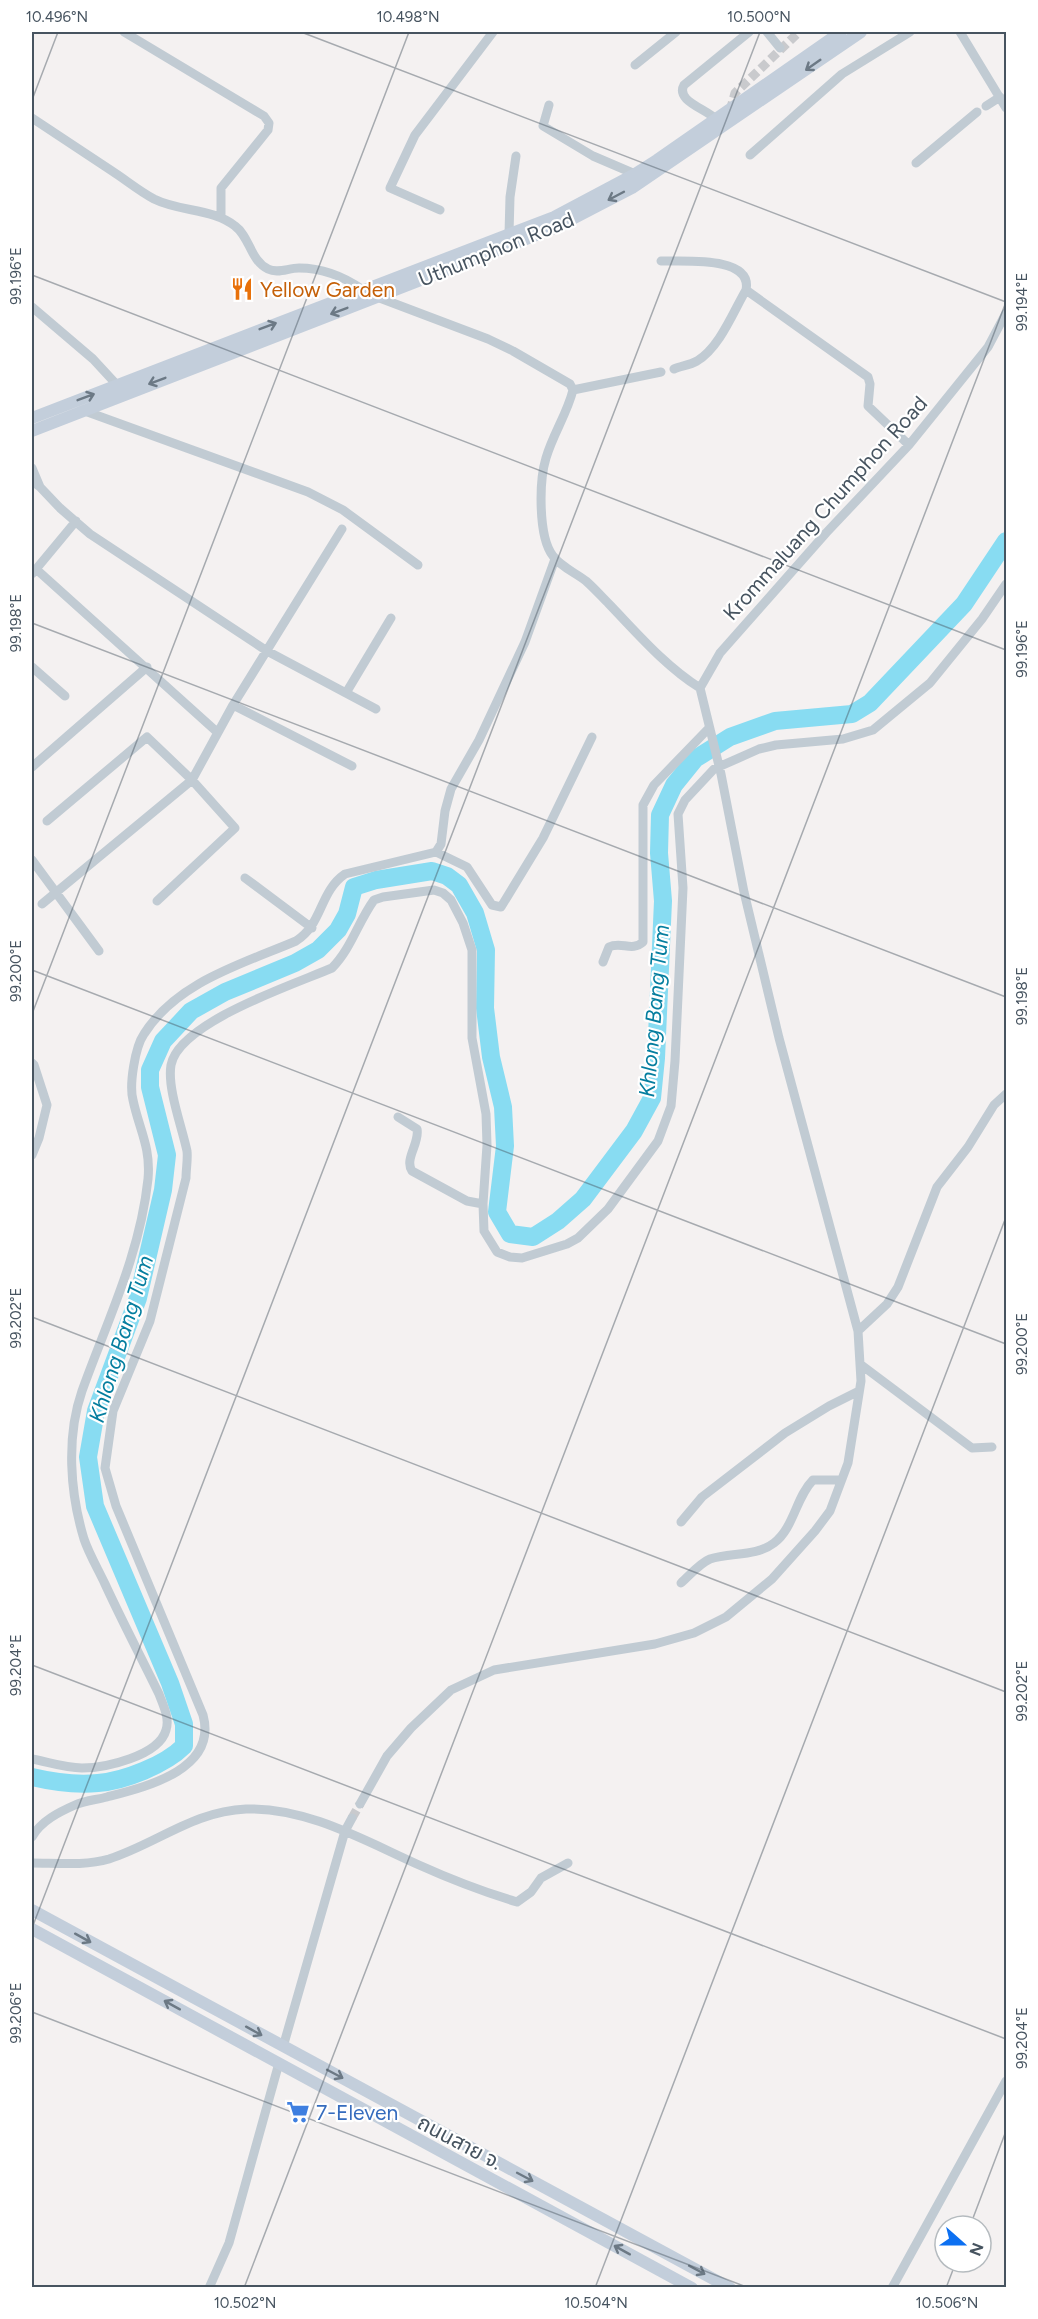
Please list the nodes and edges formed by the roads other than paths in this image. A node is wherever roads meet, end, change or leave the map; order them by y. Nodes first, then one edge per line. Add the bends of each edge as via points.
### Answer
1 (124, 32) edge
2 (494, 32) edge
3 (676, 32) edge
4 (749, 32) edge
5 (767, 32) edge
6 (841, 32) edge
7 (861, 32) edge
8 (910, 32) edge
9 (960, 32) edge
10 (780, 48) dead end
11 (635, 65) dead end
12 (1000, 97) junction
13 (549, 105) dead end
14 (986, 106) dead end
15 (1006, 108) edge
16 (977, 112) dead end
17 (32, 118) edge
18 (717, 120) junction
19 (750, 155) dead end
20 (516, 156) dead end
21 (916, 163) dead end
22 (635, 174) junction
23 (440, 210) dead end
24 (221, 217) junction
25 (509, 234) junction
26 (661, 261) dead end
27 (363, 290) junction
28 (746, 290) junction
29 (376, 297) junction
30 (32, 307) edge
31 (1006, 314) edge
32 (674, 369) dead end
33 (661, 372) dead end
34 (117, 385) junction
35 (573, 390) junction
36 (82, 410) junction
37 (32, 418) edge
38 (32, 431) edge
39 (909, 445) junction
40 (32, 468) edge
41 (32, 481) edge
42 (40, 487) junction
43 (76, 521) junction
44 (342, 529) dead end
45 (555, 559) junction
46 (418, 565) dead end
47 (34, 572) edge
48 (1006, 584) edge
49 (391, 618) dead end
50 (267, 651) junction
51 (32, 667) edge
52 (147, 667) junction
53 (700, 688) junction
54 (346, 693) junction
55 (65, 696) dead end
56 (233, 705) junction
57 (376, 709) dead end
58 (710, 731) junction
59 (217, 732) junction
60 (592, 737) dead end
61 (719, 765) junction
62 (352, 766) dead end
63 (32, 767) edge
64 (192, 780) junction
65 (47, 821) dead end
66 (436, 852) junction
67 (32, 860) edge
68 (245, 878) dead end
69 (55, 892) junction
70 (157, 902) dead end
71 (42, 904) dead end
72 (312, 928) junction
73 (99, 951) dead end
74 (603, 962) dead end
75 (32, 1063) edge
76 (1006, 1094) edge
77 (398, 1117) dead end
78 (32, 1155) edge
79 (483, 1204) junction
80 (858, 1332) junction
81 (860, 1364) junction
82 (859, 1391) junction
83 (992, 1447) dead end
84 (841, 1480) junction
85 (681, 1522) dead end
86 (681, 1582) dead end
87 (32, 1759) edge
88 (360, 1804) tunnel mouth
89 (352, 1818) tunnel mouth
90 (345, 1832) junction
91 (32, 1837) edge
92 (32, 1863) edge
93 (568, 1863) dead end
94 (32, 1910) edge
95 (32, 1929) edge
96 (284, 2047) junction
97 (279, 2063) junction
98 (1006, 2081) edge
99 (210, 2288) edge
100 (692, 2288) edge
101 (730, 2288) edge
102 (892, 2288) edge

1 - 24 street via 264,116 269,123 268,130 221,188
2 - 23 street via 415,135 390,188
3 - 11 street
4 - 18 street via 681,90 686,100
5 - 10 street
6 - 18 street, Uthumphon Road
7 -> 29 street, Uthumphon Road via 632,188 557,227
8 - 19 street via 842,74
9 - 12 street
12 - 14 street
12 - 15 street
13 - 22 street via 543,126 593,156
16 - 21 street
17 - 24 street via 153,198
18 - 22 street, Uthumphon Road
20 - 25 street
22 - 25 street, Uthumphon Road via 554,217
24 - 27 street via 242,232 265,268 278,272 299,268 325,271
25 - 27 street, Uthumphon Road
26 - 28 street via 722,263 743,275
27 - 29 street
34 -> 27 street, Uthumphon Road
28 - 32 street via 707,353
28 - 39 street via 868,377 868,406
29 - 35 street via 505,347 565,379
29 -> 36 street, Uthumphon Road
30 - 34 street
31 - 39 street, Krommaluang Chumphon Road via 988,347
33 - 35 street
37 -> 34 street, Uthumphon Road
35 - 45 street via 543,472 544,538
36 - 38 street, Uthumphon Road
36 - 46 street via 308,492 343,510
39 - 53 street, Krommaluang Chumphon Road via 726,646
40 - 42 street
41 - 42 street
42 - 43 street
43 - 47 street
43 - 50 street
44 - 50 street
45 - 53 street via 587,582 662,657
45 - 66 street via 525,642 451,789 441,844
47 - 52 street
48 - 61 street via 930,683 873,730 843,739 768,747
49 - 54 street
50 - 54 street
50 - 56 street
51 - 55 street
52 - 59 street
52 - 63 street
53 - 58 street
54 - 57 street
56 - 59 street
56 - 62 street
58 - 61 street
58 - 74 street via 654,785 643,805 643,942 633,948 609,947
59 - 64 street
60 - 66 street via 543,837 501,907 492,905 467,867
61 - 79 street via 692,790 678,814 683,888 675,1061 671,1106 658,1141 608,1209 578,1238 547,1251 522,1258 497,1252 484,1231
61 - 80 street via 779,1038
64 - 65 street via 147,737
64 - 69 street
64 - 70 street via 235,828
66 - 72 street via 345,874 328,893
67 - 69 street
68 - 72 street
69 - 71 street
69 - 73 street
72 - 87 street via 296,941 212,976 174,1000 141,1037 132,1098 146,1141 146,1194 136,1246 119,1300 76,1414 72,1460 74,1498 84,1540 159,1694 166,1730 157,1744 135,1757 100,1767 80,1768
75 - 78 street via 47,1105
76 - 80 street via 994,1105 937,1187 898,1287 887,1304
77 - 79 street via 417,1129 409,1163 412,1171 466,1201
79 - 91 street via 487,1131 472,1038 472,950 463,923 443,893 425,890 374,900 332,968 213,1020 176,1055 171,1065 173,1090 187,1154 186,1178 150,1321 113,1411 105,1468 116,1506 203,1715 206,1733 197,1754 172,1775 156,1784 75,1805 43,1822
80 - 81 street
81 - 82 street
81 - 83 street via 972,1448
82 - 84 street via 848,1462
82 - 85 street via 785,1433 702,1497
84 - 86 street via 813,1480 774,1543 758,1551 707,1560
84 - 88 street via 830,1511 815,1531 771,1579 726,1617 694,1633 655,1644 494,1670 451,1690 387,1756
89 - 90 street
90 - 92 street via 297,1815 245,1809 194,1819 109,1859
90 - 93 street via 422,1867 517,1902 541,1878
90 - 96 street
94 -> 96 street, ถนนสาย จ.
97 -> 95 street, ถนนสาย จ.
96 - 97 street
96 -> 101 street, ถนนสาย จ.
97 - 99 street via 230,2243
100 -> 97 street, ถนนสาย จ.
98 - 102 street

